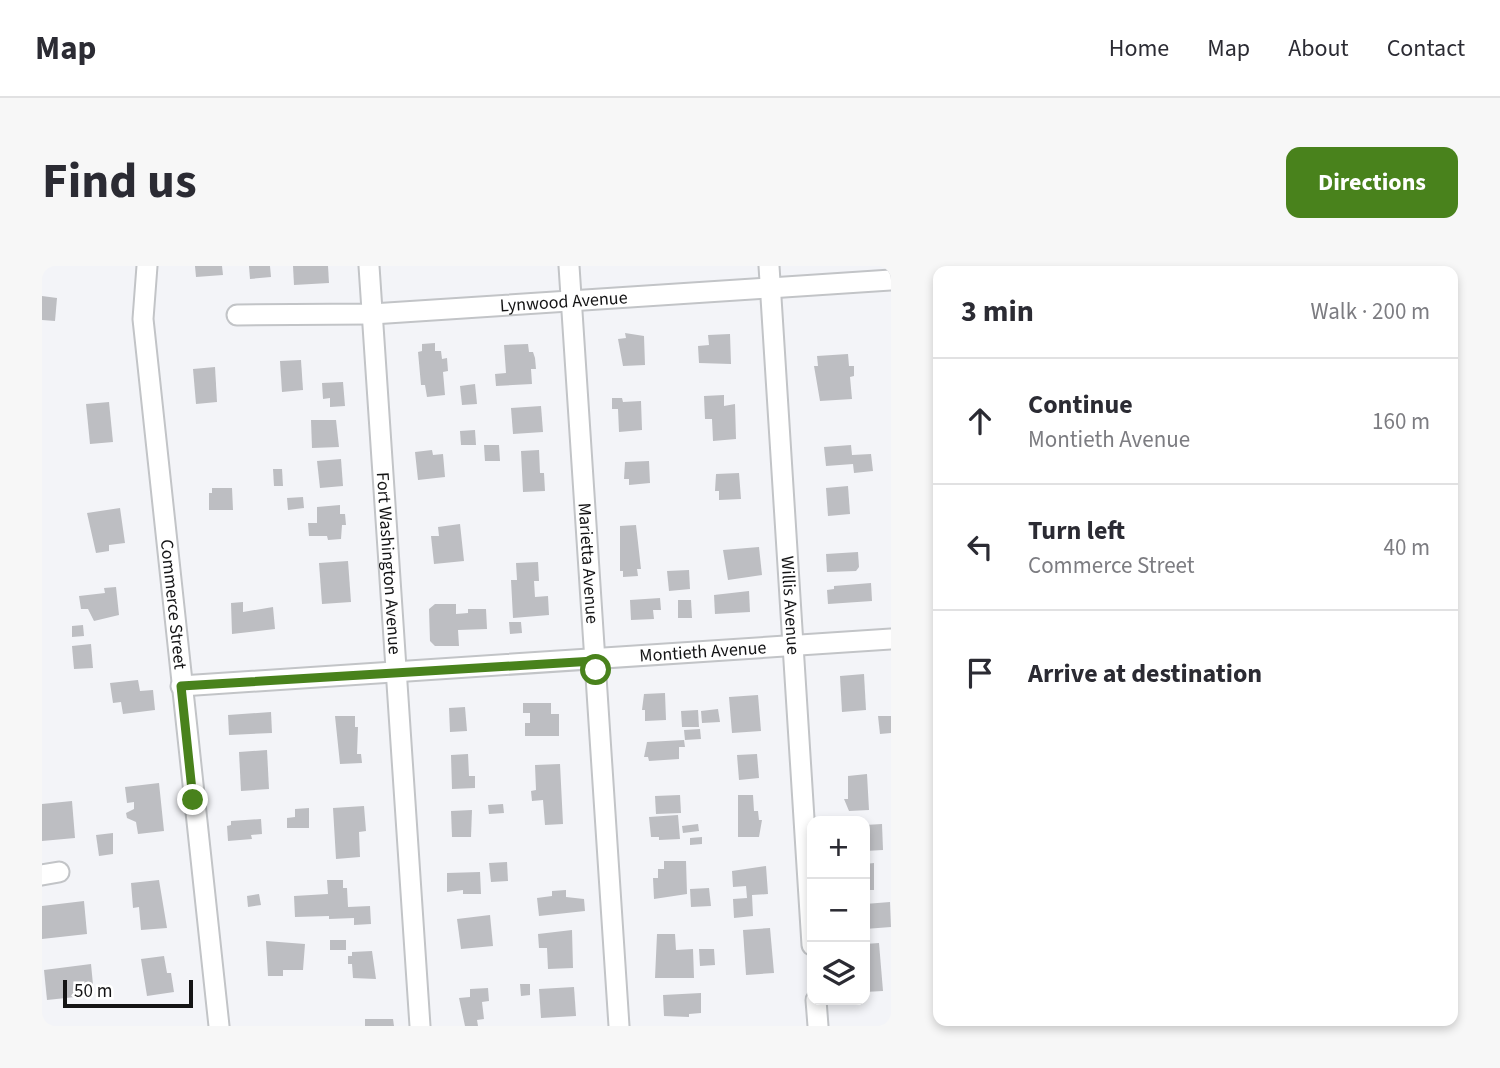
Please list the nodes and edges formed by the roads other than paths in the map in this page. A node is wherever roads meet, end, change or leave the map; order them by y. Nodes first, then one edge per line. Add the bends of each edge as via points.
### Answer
1 (147, 266) edge
2 (369, 266) edge
3 (569, 266) edge
4 (769, 266) edge
5 (891, 280) edge
6 (770, 288) junction
7 (572, 302) junction
8 (372, 314) junction
9 (237, 315) dead end
10 (891, 639) edge
11 (791, 647) junction
12 (594, 661) junction
13 (396, 674) junction
14 (181, 686) junction
15 (812, 942) edge
16 (816, 1005) edge
17 (219, 1026) edge
18 (420, 1026) edge
19 (619, 1026) edge
20 (818, 1026) edge

1 - 14 street, Commerce Street via 143,318
2 - 8 street, Fort Washington Avenue
3 - 7 street, Marietta Avenue
4 - 6 street, Willis Avenue
5 - 6 street, Lynwood Avenue
6 - 7 street, Lynwood Avenue
6 - 11 street, Willis Avenue
7 - 8 street, Lynwood Avenue
7 - 12 street, Marietta Avenue
8 - 9 street, Lynwood Avenue
8 - 13 street, Fort Washington Avenue
10 - 11 street, Montieth Avenue
11 - 12 street, Montieth Avenue
11 - 15 street, Willis Avenue
12 - 13 street, Montieth Avenue
12 - 19 street, Marietta Avenue
13 - 14 street, Montieth Avenue
13 - 18 street, Fort Washington Avenue
14 - 17 street, Commerce Street
16 - 20 street

